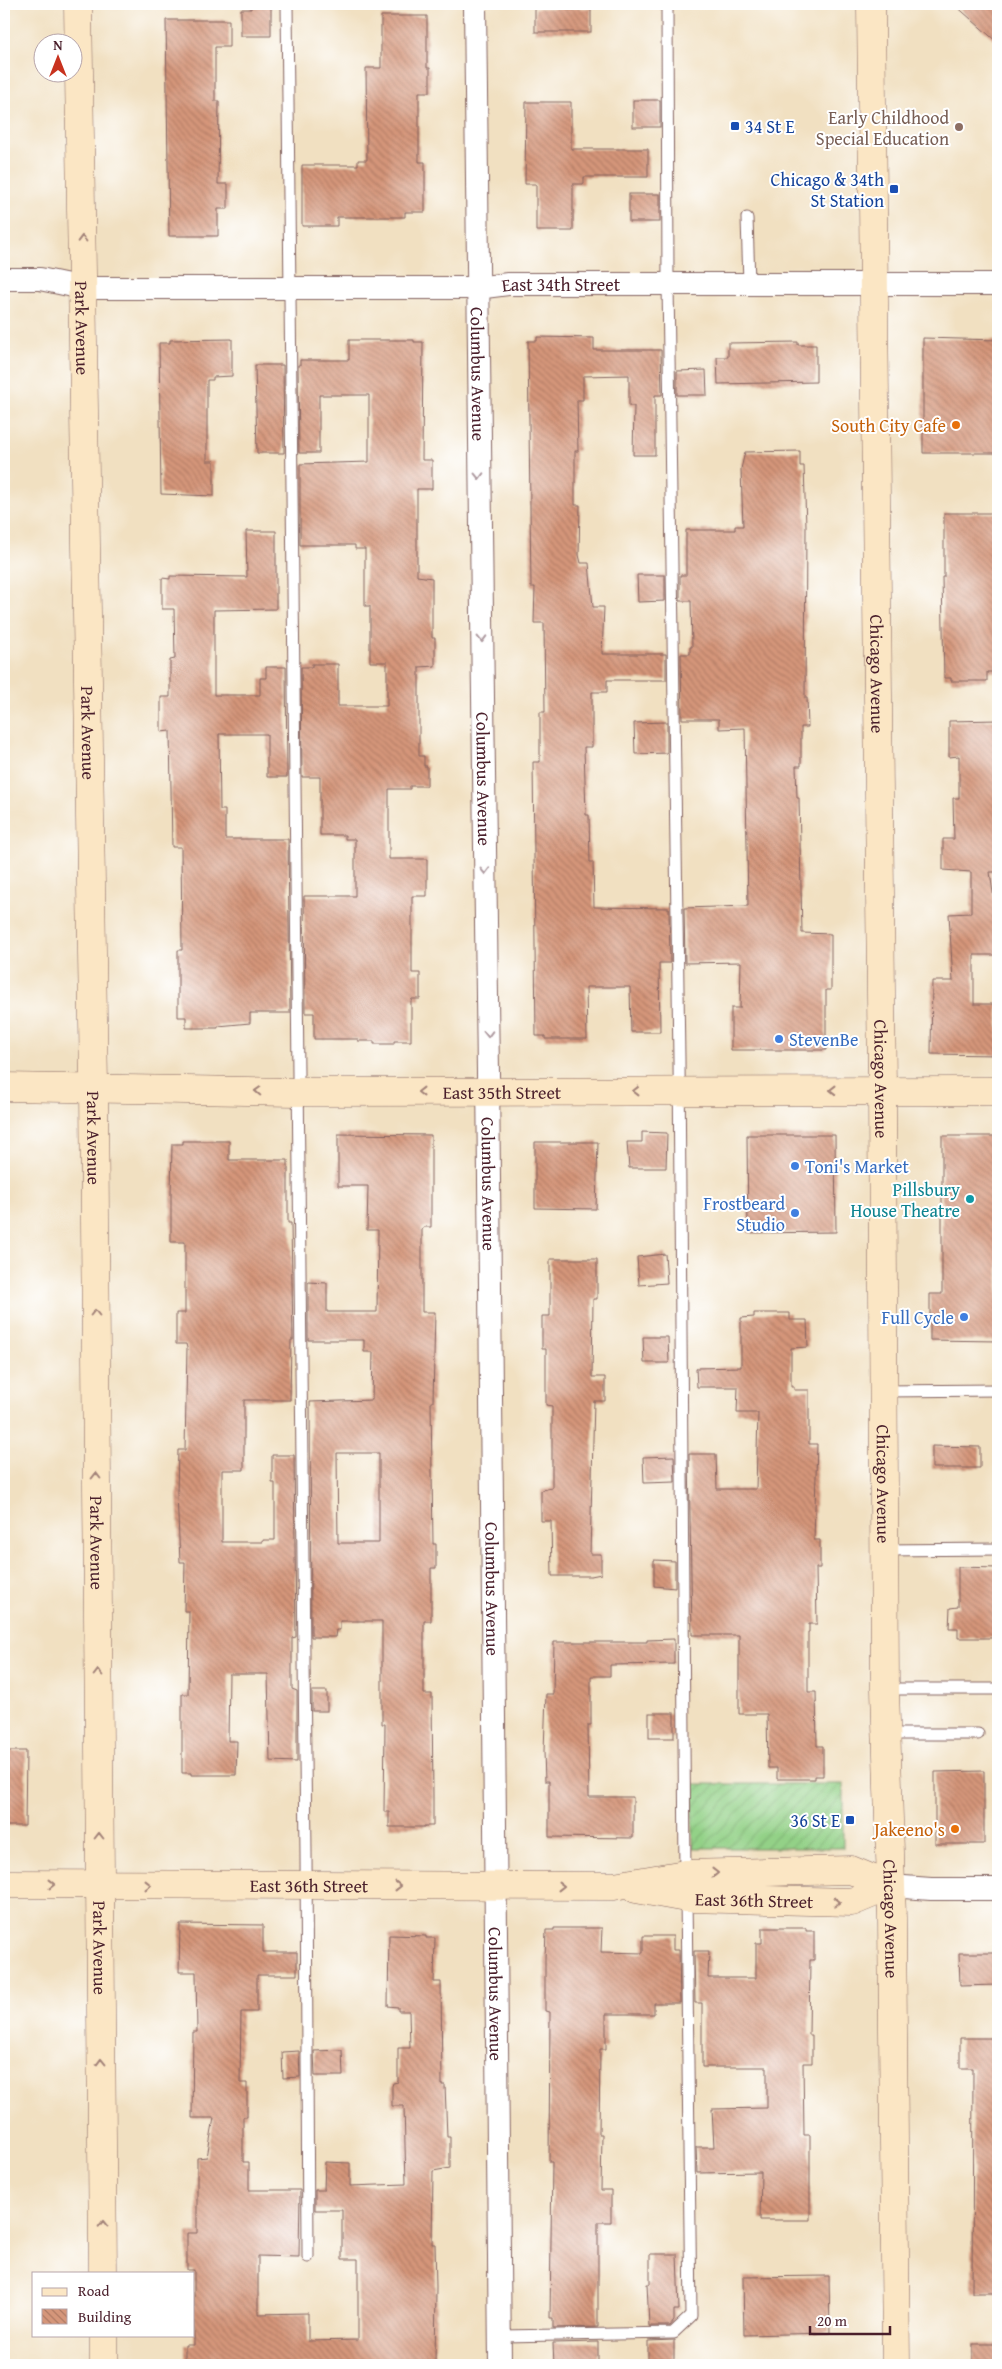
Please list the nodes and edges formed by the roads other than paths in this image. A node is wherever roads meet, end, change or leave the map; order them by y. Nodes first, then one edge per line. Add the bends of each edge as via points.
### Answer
1 (78, 4) edge
2 (287, 4) edge
3 (475, 4) edge
4 (667, 4) edge
5 (870, 4) edge
6 (747, 218) dead end
7 (4, 279) edge
8 (749, 283) junction
9 (668, 284) junction
10 (998, 284) edge
11 (874, 285) junction
12 (289, 287) junction
13 (83, 288) junction
14 (476, 288) junction
15 (4, 1087) edge
16 (94, 1087) junction
17 (882, 1090) junction
18 (679, 1091) junction
19 (998, 1091) edge
20 (299, 1092) junction
21 (488, 1092) junction
22 (998, 1390) edge
23 (884, 1391) junction
24 (998, 1549) edge
25 (885, 1550) junction
26 (885, 1689) junction
27 (998, 1689) edge
28 (886, 1734) junction
29 (978, 1734) dead end
30 (4, 1884) edge
31 (99, 1884) junction
32 (306, 1886) junction
33 (494, 1886) junction
34 (686, 1886) junction
35 (890, 1886) junction
36 (998, 1889) edge
37 (308, 2257) dead end
38 (104, 2272) edge
39 (104, 2336) edge
40 (499, 2336) junction
41 (104, 2365) edge
42 (500, 2365) edge
43 (896, 2365) edge

13 -> 1 street, Park Avenue
2 - 12 lane
3 - 14 street, Columbus Avenue
4 - 9 lane
5 - 11 street, Chicago Avenue
6 - 8 lane
7 - 13 street, East 34th Street via 40,279
8 - 9 street, East 34th Street
8 - 11 street, East 34th Street
9 - 14 street, East 34th Street via 508,284
9 - 18 lane
10 - 11 street, East 34th Street
11 - 17 street, Chicago Avenue
12 - 13 street, East 34th Street
12 - 14 street, East 34th Street
12 - 20 lane
13 - 16 street, Park Avenue
14 -> 21 street, Columbus Avenue
15 - 16 street, East 35th Street
20 -> 16 street, East 35th Street
31 -> 16 street, Park Avenue
17 -> 18 street, East 35th Street
17 - 19 street, East 35th Street
17 - 23 street, Chicago Avenue
18 -> 21 street, East 35th Street
18 - 34 lane
21 -> 20 street, East 35th Street
20 - 32 lane
21 - 33 street, Columbus Avenue
22 - 23 lane
23 - 25 street, Chicago Avenue
24 - 25 lane
25 - 26 street, Chicago Avenue
26 - 27 lane
26 - 28 street, Chicago Avenue
28 - 29 lane
28 - 35 street, Chicago Avenue
30 -> 31 street, East 36th Street
31 -> 32 street, East 36th Street
38 -> 31 street, Park Avenue
32 -> 33 street, East 36th Street
32 - 37 lane
33 -> 34 street, East 36th Street
33 - 40 street, Columbus Avenue
34 -> 35 street, East 36th Street via 851,1870
34 - 40 lane via 691,2316 673,2333
35 - 36 street, East 36th Street
35 - 43 street, Chicago Avenue
39 - 41 street
40 - 42 street, Columbus Avenue

